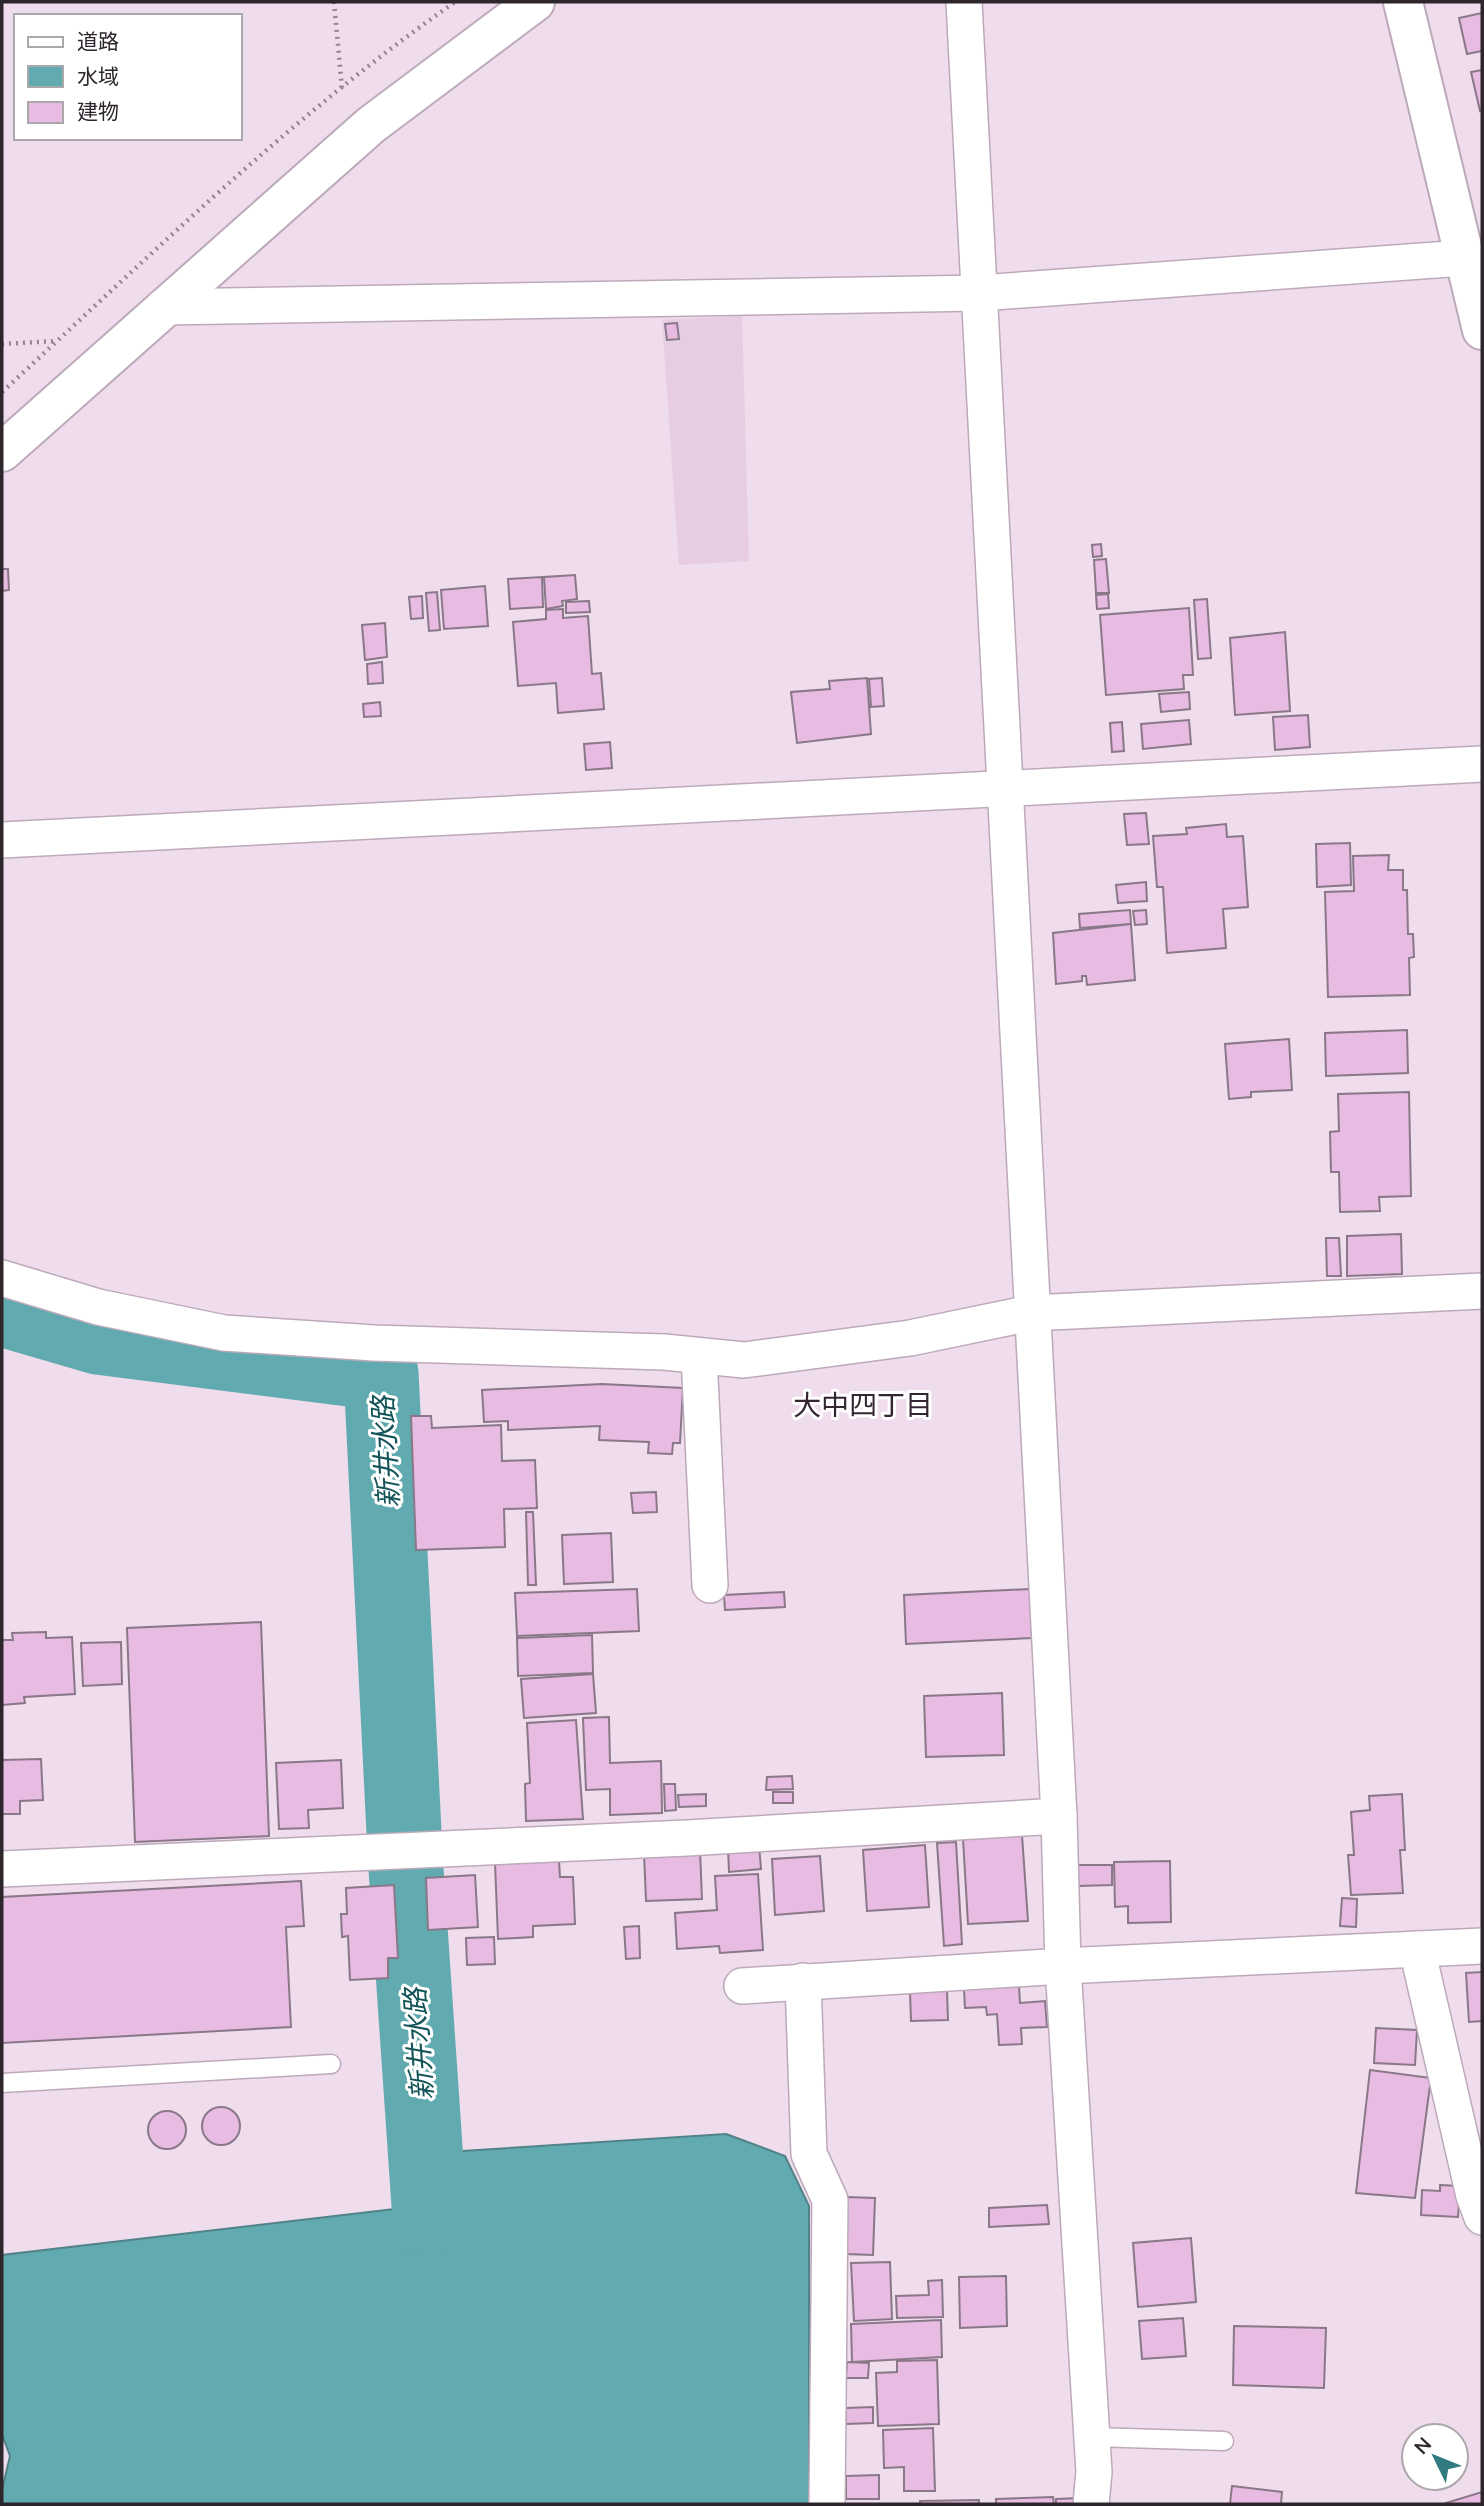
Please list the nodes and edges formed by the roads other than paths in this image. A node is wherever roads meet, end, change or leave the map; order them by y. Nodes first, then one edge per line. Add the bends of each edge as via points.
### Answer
1 (535, 2) edge
2 (964, 2) edge
3 (1403, 2) edge
4 (1463, 258) junction
5 (980, 293) junction
6 (163, 307) junction
7 (1482, 330) edge
8 (2, 453) edge
9 (1482, 764) edge
10 (1003, 790) junction
11 (2, 840) edge
12 (2, 1278) edge
13 (1482, 1291) edge
14 (1031, 1313) junction
15 (699, 1356) junction
16 (710, 1585) dead end
17 (1059, 1816) junction
18 (2, 1869) edge
19 (1482, 1946) edge
20 (1417, 1949) junction
21 (1063, 1966) junction
22 (803, 1981) junction
23 (742, 1986) dead end
24 (331, 2064) dead end
25 (2, 2083) edge
26 (1482, 2217) edge
27 (1093, 2437) junction
28 (1224, 2441) dead end
29 (827, 2504) edge
30 (1091, 2504) edge

1 - 6 street via 360,135
2 - 5 street
3 - 4 street
4 - 5 street
4 - 7 street
5 - 6 street
5 - 10 street
6 - 8 street
9 - 10 street
10 - 11 street
10 - 14 street
12 - 15 street via 98,1307 224,1334
13 - 14 street
14 - 15 street via 910,1338 744,1360
14 - 17 street
15 - 16 street
17 - 18 street via 674,1839
17 - 21 street
19 - 20 street
20 - 21 street
20 - 26 street
21 - 22 street
21 - 27 street
22 - 23 street
22 - 29 street via 809,2154 830,2200
24 - 25 lane
27 - 28 lane
27 - 30 street

